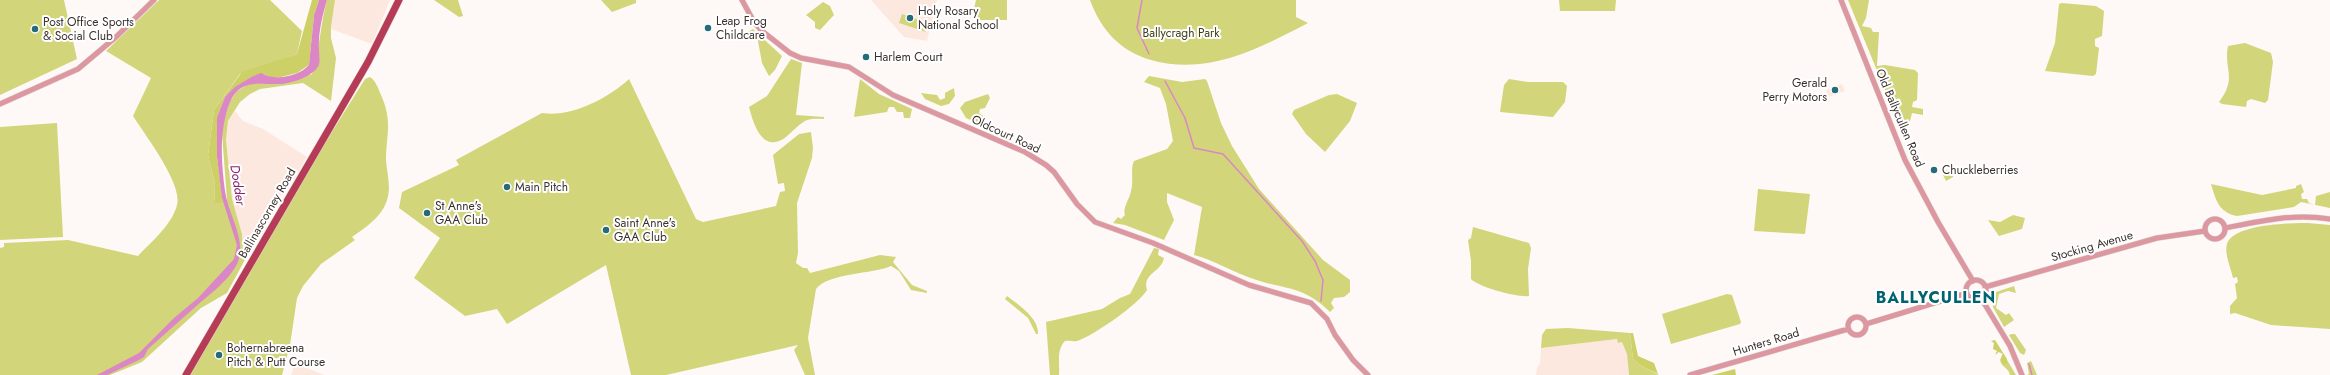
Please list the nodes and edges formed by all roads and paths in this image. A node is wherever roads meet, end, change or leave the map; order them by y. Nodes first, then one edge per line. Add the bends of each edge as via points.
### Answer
1 (154, 0) edge
2 (399, 0) edge
3 (742, 0) edge
4 (1841, 0) edge
5 (0, 104) edge
6 (2330, 218) edge
7 (2224, 228) junction
8 (2205, 231) junction
9 (1973, 281) junction
10 (1985, 287) junction
11 (1966, 293) junction
12 (1981, 298) junction
13 (1866, 324) junction
14 (1848, 329) junction
15 (186, 375) edge
16 (1368, 375) edge
17 (1690, 375) edge
18 (2022, 375) edge

1 - 5 street via 78,69
2 - 15 main road, Ballinascorney Road via 368,62
3 - 16 street, Oldcourt Road via 758,27 790,53 801,58 849,67 893,95 1025,152 1046,165 1095,222 1153,243 1250,285 1310,303 1327,319 1353,360
4 - 9 street, Old Ballycullen Road via 1905,160 1934,216
6 - 7 street, Stocking Avenue via 2282,217
7 - 8 street, Stocking Avenue via 2223,234 2216,239 2210,238
7 - 8 street via 2219,220 2213,219 2208,222
8 - 10 street, Stocking Avenue via 2157,238
9 - 10 street via 1979,281
9 - 11 street via 1968,285
10 - 12 street via 1985,294
11 - 12 street via 1972,299
11 - 13 street, Hunters Road
12 - 18 street via 2010,346
13 - 14 street, Hunters Road via 1864,332 1859,335 1851,333
13 - 14 street, Hunters Road via 1863,319 1854,317 1849,320
14 - 17 street, Hunters Road

